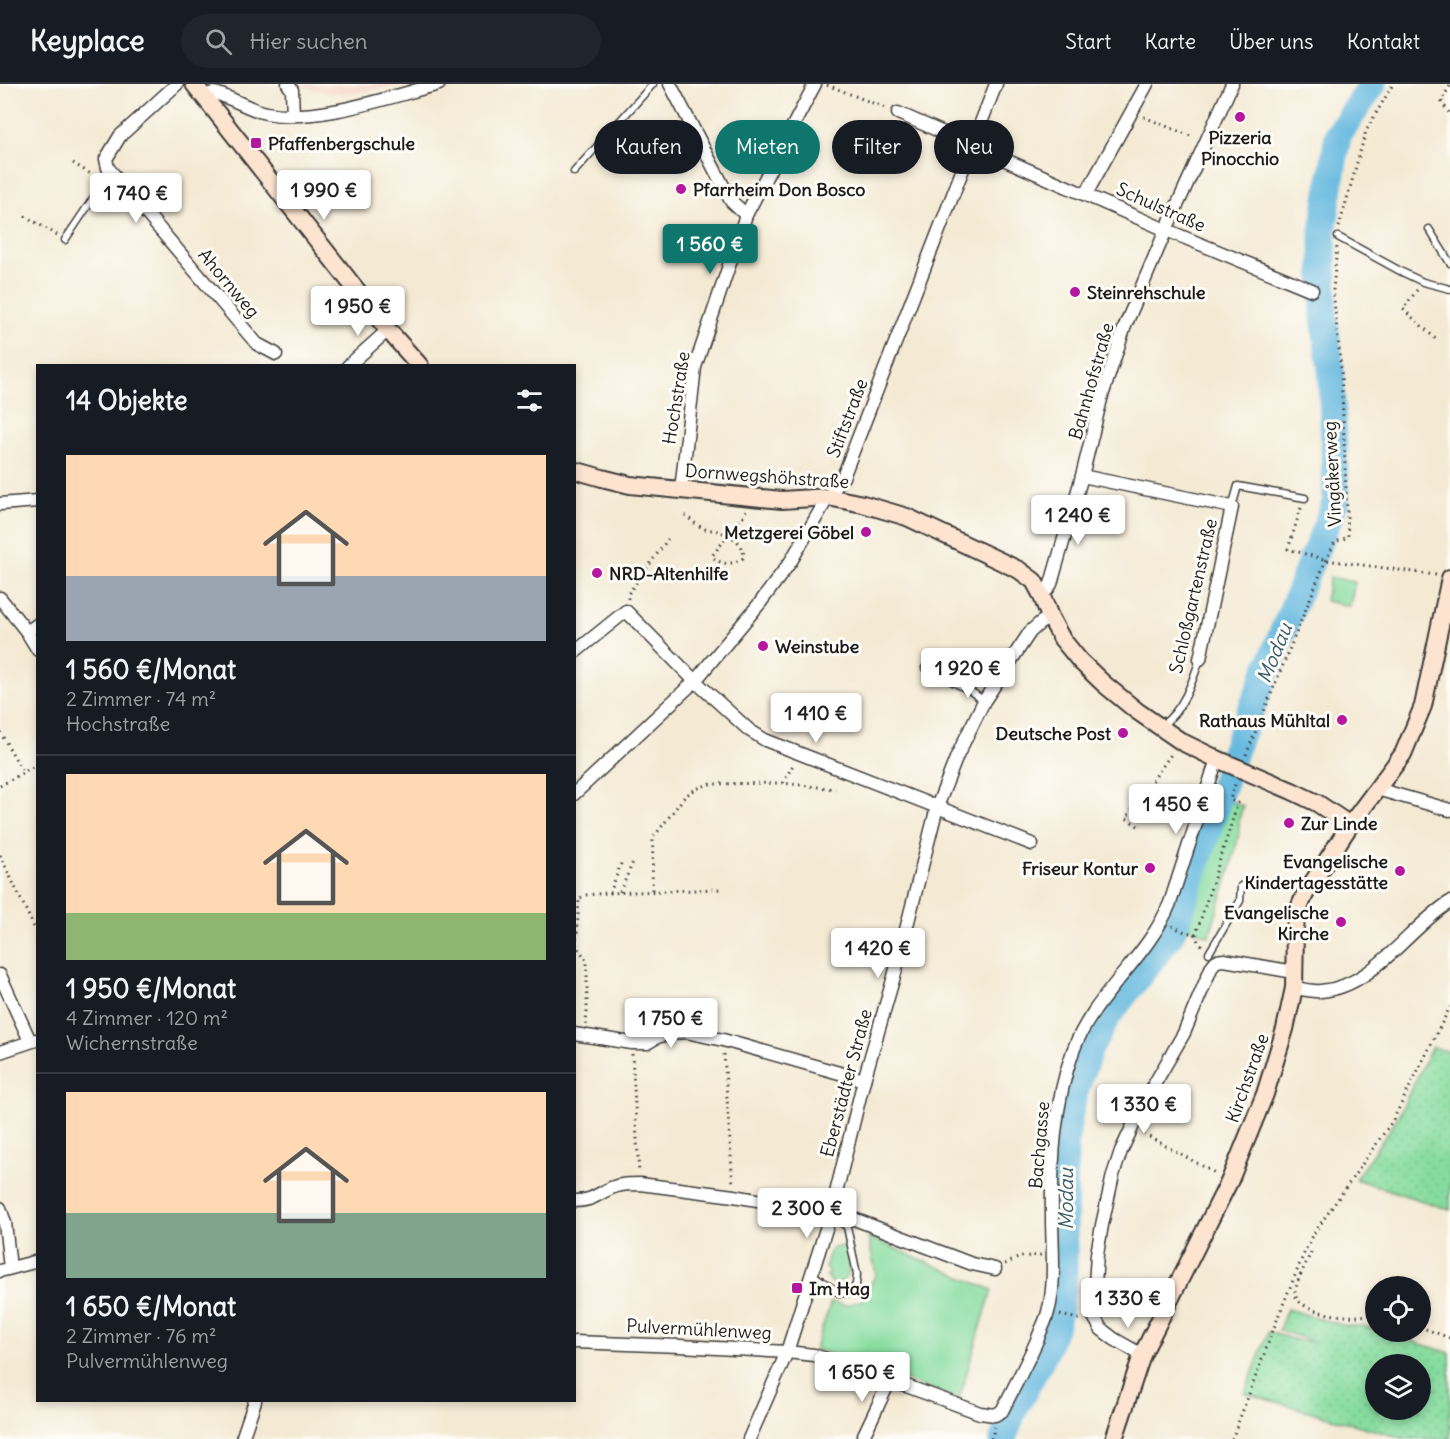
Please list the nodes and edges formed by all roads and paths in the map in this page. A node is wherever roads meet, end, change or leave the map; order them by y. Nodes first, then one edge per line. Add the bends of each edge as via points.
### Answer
1 (177, 84) edge
2 (288, 84) edge
3 (439, 84) edge
4 (653, 84) edge
5 (670, 84) edge
6 (814, 84) edge
7 (826, 84) edge
8 (996, 84) edge
9 (1147, 84) edge
10 (1232, 84) edge
11 (1393, 84) edge
12 (1450, 86) edge
13 (199, 90) edge
14 (1132, 111) junction
15 (898, 113) joint
16 (1450, 114) edge
17 (293, 115) junction
18 (983, 120) edge
19 (934, 129) edge
20 (1206, 143) junction
21 (73, 163) dead end
22 (1014, 163) edge
23 (574, 172) dead end
24 (962, 174) edge
25 (108, 178) junction
26 (1086, 194) junction
27 (746, 215) junction
28 (25, 216) dead end
29 (1429, 229) dead end
30 (1166, 230) junction
31 (1338, 237) junction
32 (65, 240) joint
33 (1450, 263) edge
34 (1423, 282) junction
35 (1450, 289) edge
36 (1312, 291) dead end
37 (388, 330) junction
38 (1437, 340) dead end
39 (276, 354) dead end
40 (350, 364) edge
41 (418, 364) edge
42 (576, 471) edge
43 (1082, 476) junction
44 (681, 490) junction
45 (752, 498) junction
46 (828, 498) junction
47 (1305, 498) joint
48 (36, 501) edge
49 (0, 504) edge
50 (1232, 507) junction
51 (685, 515) dead end
52 (727, 535) junction
53 (668, 539) dead end
54 (1326, 560) junction
55 (1444, 577) edge
56 (1041, 594) junction
57 (0, 598) edge
58 (627, 610) junction
59 (1050, 617) junction
60 (36, 625) edge
61 (27, 632) junction
62 (36, 647) edge
63 (576, 651) edge
64 (1200, 659) joint
65 (925, 668) dead end
66 (695, 681) junction
67 (984, 701) junction
68 (1159, 727) junction
69 (0, 732) edge
70 (1182, 742) junction
71 (799, 754) junction
72 (1217, 759) junction
73 (36, 765) edge
74 (1241, 768) junction
75 (23, 772) junction
76 (783, 783) junction
77 (0, 786) edge
78 (836, 789) dead end
79 (1377, 789) junction
80 (576, 792) edge
81 (937, 807) junction
82 (1450, 810) edge
83 (1350, 825) junction
84 (1138, 826) dead end
85 (1032, 844) dead end
86 (0, 855) edge
87 (622, 861) dead end
88 (633, 862) dead end
89 (1240, 886) dead end
90 (722, 889) dead end
91 (652, 890) junction
92 (620, 892) junction
93 (610, 893) junction
94 (1450, 902) edge
95 (1170, 925) dead end
96 (36, 926) edge
97 (1196, 934) junction
98 (1198, 942) dead end
99 (1209, 953) dead end
100 (0, 975) edge
101 (1294, 980) junction
102 (1450, 1007) edge
103 (580, 1035) edge
104 (34, 1040) edge
105 (723, 1040) junction
106 (632, 1043) junction
107 (0, 1052) edge
108 (864, 1080) junction
109 (1132, 1127) junction
110 (1230, 1180) junction
111 (640, 1184) junction
112 (734, 1196) junction
113 (576, 1201) edge
114 (0, 1208) edge
115 (831, 1213) junction
116 (1311, 1252) dead end
117 (1053, 1254) junction
118 (36, 1261) edge
119 (5, 1269) edge
120 (995, 1269) joint
121 (812, 1274) junction
122 (1365, 1315) edge
123 (1431, 1331) edge
124 (1450, 1338) edge
125 (576, 1342) edge
126 (787, 1352) junction
127 (1142, 1355) junction
128 (890, 1380) junction
129 (255, 1402) edge
130 (995, 1415) joint
131 (242, 1439) edge
132 (749, 1439) edge
133 (862, 1439) edge
134 (1114, 1439) edge
135 (1232, 1439) edge

1 - 25 street via 120,136 106,159
2 - 17 street
3 - 17 street via 352,108
4 - 23 lane
5 - 27 street via 731,201
6 - 27 street, Hochstraße
7 - 15 path
8 - 18 street, Stiftstraße
9 - 14 street
10 - 20 street, Bahnhofstraße
11 - 31 path, Vingåkerweg via 1366,131
12 - 16 path via 1441,101
13 - 17 street via 265,113
13 - 37 street
14 - 20 path
14 - 26 street
15 - 19 street, Schulstraße
20 - 30 street, Bahnhofstraße
21 - 25 path
22 - 26 street, Schulstraße
24 - 46 street, Stiftstraße via 843,477
25 - 32 lane
25 - 39 street, Ahornweg via 256,344
26 - 30 street, Schulstraße
27 - 44 street, Hochstraße via 695,367
28 - 32 path
29 - 33 lane
30 - 36 street, Schulstraße
30 - 43 street, Bahnhofstraße via 1125,326
31 - 34 lane
31 - 54 path, Vingåkerweg via 1333,290 1341,369 1348,537 1335,542
34 - 35 lane
34 - 38 path via 1403,309
37 - 40 street
37 - 41 street
42 - 44 street, Dornwegshöhstraße via 630,485
43 - 50 street, Schloßgartenstraße
43 - 56 street, Bahnhofstraße via 1051,584
44 - 45 street, Dornwegshöhstraße
45 - 46 street, Dornwegshöhstraße
45 - 52 path
46 - 56 street, Dornwegshöhstraße via 907,517 1019,570 1034,581
46 - 66 street, Stiftstraße via 791,561
47 - 50 lane via 1238,486
47 - 54 path via 1288,549
48 - 49 street
50 - 64 street, Schloßgartenstraße
51 - 52 path via 696,525
52 - 52 path via 743,546 744,553 741,560 724,564 712,556
53 - 58 path via 628,594
54 - 55 path
54 - 74 path, Vingåkerweg
55 - 79 street, Kirchstraße via 1424,706 1403,754
56 - 59 street, Dornwegshöhstraße
57 - 61 street
58 - 63 street
58 - 66 street
59 - 67 street, Eberstädter Straße via 1030,632
59 - 68 street, Dornwegshöhstraße via 1080,661
60 - 61 street
61 - 62 street
64 - 68 lane, Schloßgartenstraße via 1188,692 1170,719
65 - 67 lane
66 - 71 street via 749,730
66 - 80 street, Stiftstraße
67 - 81 street, Eberstädter Straße
68 - 70 street, Dornwegshöhstraße
69 - 75 path
70 - 72 street, Dornwegshöhstraße
70 - 84 path via 1126,818
71 - 76 path
71 - 81 street
72 - 74 street, Dornwegshöhstraße
72 - 117 street, Bachgasse via 1162,921 1106,995 1074,1050 1055,1132
73 - 75 path
74 - 83 street, Dornwegshöhstraße via 1317,803
74 - 97 path, Vingåkerweg via 1230,800 1238,803
75 - 77 path
76 - 78 path
76 - 91 path via 709,784 685,796 653,838
79 - 82 street
79 - 83 street, Kirchstraße
81 - 85 street
81 - 108 street, Eberstädter Straße
83 - 101 street, Kirchstraße via 1297,913
86 - 96 path
87 - 93 path
88 - 92 path
89 - 99 lane via 1240,901
90 - 91 path
91 - 92 path
92 - 93 path
93 - 103 path via 579,899 576,946 586,960 587,1012
94 - 101 street via 1387,957 1351,982 1322,991 1308,990
95 - 97 path
97 - 98 path
100 - 104 street
101 - 109 street via 1216,961 1184,1033
101 - 110 street, Kirchstraße via 1286,1029
102 - 135 path via 1393,1120 1310,1239
103 - 106 street
104 - 107 street
105 - 106 street via 686,1032
105 - 108 street
105 - 112 path
106 - 111 path
108 - 115 street, Eberstädter Straße
109 - 110 path
109 - 127 street via 1113,1175 1102,1225 1093,1315 1101,1329
110 - 127 street, Kirchstraße
111 - 112 street
111 - 113 street via 625,1184
112 - 115 street
114 - 119 street
115 - 120 street
115 - 121 street, Eberstädter Straße
115 - 121 lane via 847,1227 856,1285 849,1293 839,1293
116 - 122 path via 1297,1285 1297,1299 1307,1307 1340,1316
117 - 120 path via 1020,1257
117 - 130 street, Bachgasse via 1048,1313 1002,1411
118 - 119 street
121 - 126 street, Eberstädter Straße
123 - 124 path
125 - 126 street, Pulvermühlenweg
126 - 128 street, Pulvermühlenweg via 814,1355
126 - 132 street, Eberstädter Straße
127 - 134 street, Kirchstraße
128 - 130 street, Pulvermühlenweg
128 - 133 street
129 - 131 street

